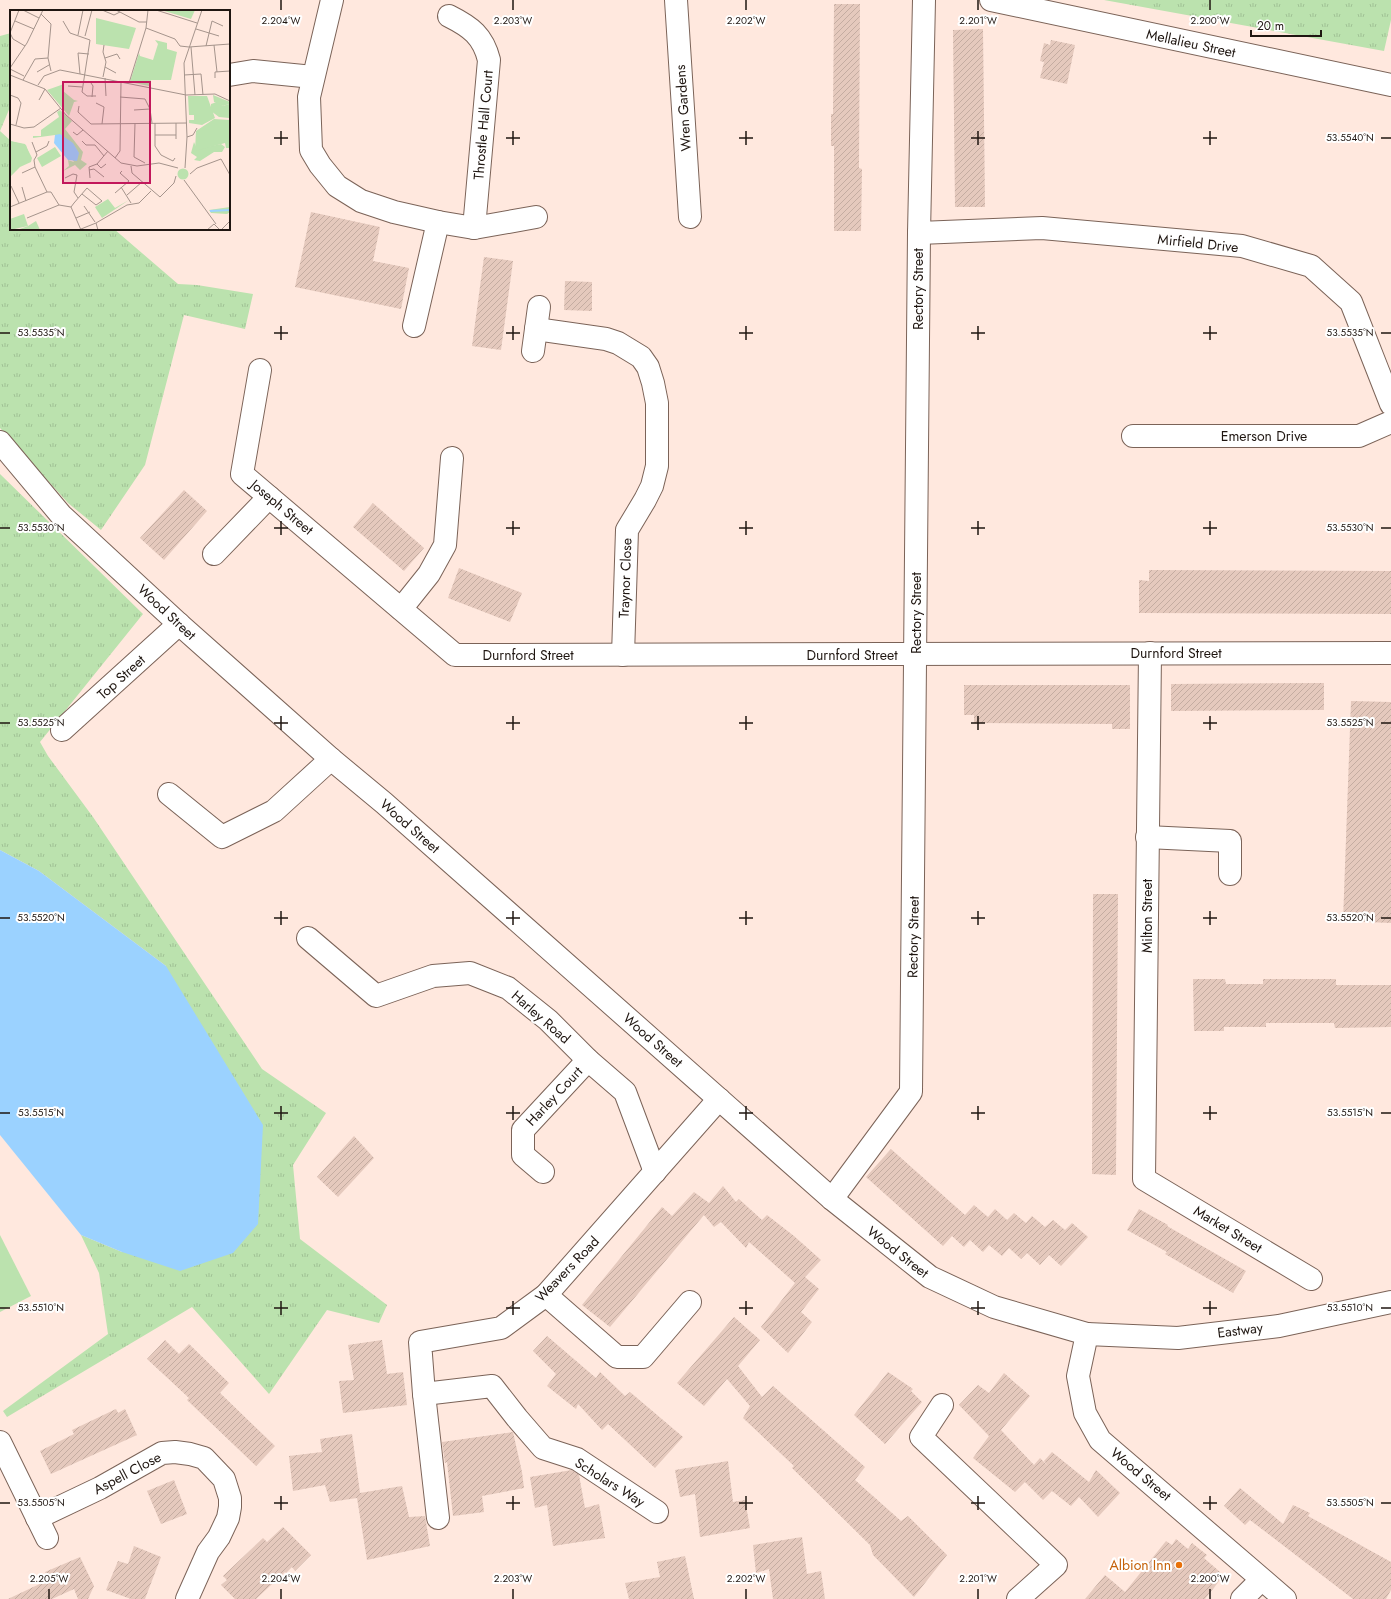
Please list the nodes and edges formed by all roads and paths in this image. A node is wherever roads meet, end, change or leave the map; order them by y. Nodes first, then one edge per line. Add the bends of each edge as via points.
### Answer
1 (332, 0) edge
2 (676, 0) edge
3 (924, 0) edge
4 (991, 0) edge
5 (1054, 7) edge
6 (449, 16) dead end
7 (230, 75) edge
8 (313, 77) junction
9 (1391, 85) edge
10 (536, 217) dead end
11 (690, 217) dead end
12 (438, 222) junction
13 (474, 228) junction
14 (919, 233) junction
15 (539, 307) dead end
16 (414, 326) dead end
17 (536, 329) junction
18 (533, 351) dead end
19 (260, 370) dead end
20 (1391, 404) edge
21 (1391, 422) edge
22 (1133, 436) dead end
23 (0, 442) edge
24 (452, 458) dead end
25 (269, 497) junction
26 (214, 554) dead end
27 (401, 609) junction
28 (179, 624) junction
29 (1150, 653) junction
30 (1391, 653) edge
31 (916, 654) junction
32 (623, 655) junction
33 (62, 730) dead end
34 (331, 759) junction
35 (169, 794) dead end
36 (1147, 837) junction
37 (1230, 874) dead end
38 (308, 938) dead end
39 (588, 1060) junction
40 (719, 1099) junction
41 (543, 1172) dead end
42 (655, 1172) junction
43 (1144, 1179) joint
44 (832, 1199) junction
45 (1311, 1279) dead end
46 (546, 1295) junction
47 (690, 1302) dead end
48 (1391, 1302) edge
49 (1087, 1334) junction
50 (424, 1394) junction
51 (942, 1405) dead end
52 (0, 1442) edge
53 (657, 1512) dead end
54 (37, 1518) junction
55 (438, 1518) dead end
56 (47, 1538) dead end
57 (1261, 1580) junction
58 (187, 1599) edge
59 (1018, 1599) edge
60 (1242, 1599) edge
61 (1284, 1599) edge

1 - 8 street
2 - 11 street, Wren Gardens
3 - 14 street, Rectory Street
4 - 5 street, Mellalieu Street
5 - 9 street, Mellalieu Street
6 - 13 street, Throstle Hall Court via 466,25 478,36 484,43 489,60
7 - 8 street via 253,71
8 - 12 street via 309,97 311,150 337,186 361,201
10 - 13 street
12 - 13 street
12 - 16 street
14 - 20 street, Mirfield Drive via 1042,228 1242,246 1311,266 1351,302
14 - 31 street, Rectory Street
15 - 17 street
17 - 18 street
17 - 32 street, Traynor Close via 618,343 641,357 648,367 653,383 657,403 657,466 648,493 627,530
19 - 25 street, Joseph Street via 242,474
21 - 22 street, Emerson Drive via 1359,436
23 - 28 street, Wood Street via 61,515
24 - 27 street via 445,545 428,574
25 - 26 street
25 - 27 street, Joseph Street
27 - 32 street, Durnford Street via 456,655
28 - 33 street, Top Street
28 - 34 street, Wood Street
29 - 30 street, Durnford Street
29 - 31 street, Durnford Street
29 - 36 street, Milton Street
31 - 32 street, Durnford Street
31 - 44 street, Rectory Street via 911,1092
34 - 35 street via 274,811 222,837
34 - 40 street, Wood Street
36 - 37 street via 1230,840
36 - 43 street, Milton Street
38 - 39 street, Harley Road via 376,996 433,976 470,973 508,988 548,1020
39 - 41 street, Harley Court via 523,1130 523,1155
39 - 42 street, Harley Road via 625,1092
40 - 42 street, Weavers Road
40 - 44 street, Wood Street
42 - 46 street, Weavers Road
43 - 45 street, Market Street
44 - 49 street, Wood Street via 930,1277 994,1307
46 - 47 street via 617,1357 643,1357
46 - 50 street, Weavers Road via 501,1328 420,1342
48 - 49 street, Eastway via 1280,1326 1178,1338
49 - 57 street, Wood Street via 1078,1376 1085,1413 1100,1440
50 - 53 street, Scholars Way via 492,1386 543,1448 577,1459
50 - 55 street, Weavers Road
51 - 59 street via 921,1437 1056,1565
52 - 54 street
54 - 56 street
54 - 58 street, Aspell Close via 100,1488 162,1453 175,1452 204,1458 224,1478 230,1507 222,1531 208,1552
57 - 60 street
57 - 61 street, Wood Street

